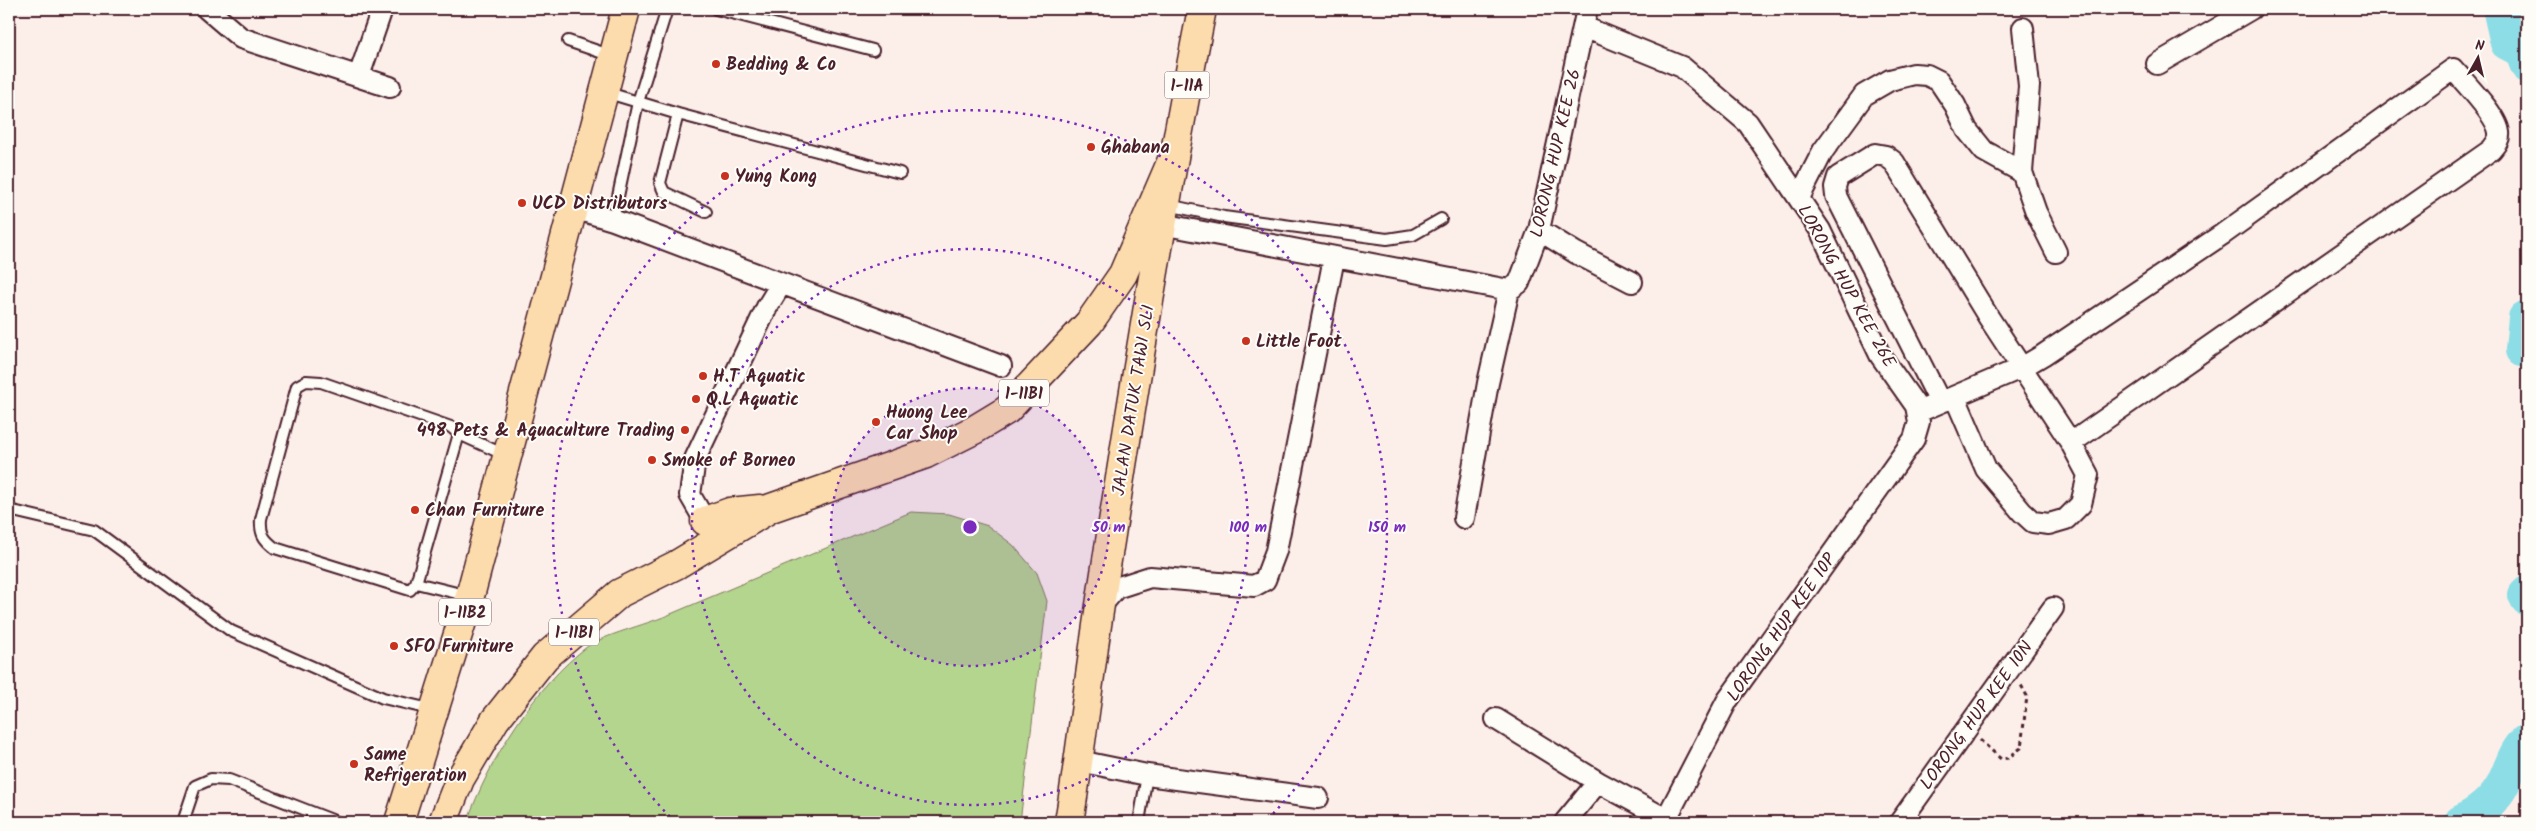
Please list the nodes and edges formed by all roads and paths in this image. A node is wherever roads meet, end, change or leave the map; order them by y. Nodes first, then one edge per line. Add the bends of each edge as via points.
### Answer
1 (207, 9) edge
2 (382, 9) edge
3 (626, 9) edge
4 (667, 9) edge
5 (716, 9) edge
6 (1202, 9) edge
7 (2251, 9) edge
8 (1585, 18) edge
9 (2022, 28) dead end
10 (568, 41) dead end
11 (873, 50) dead end
12 (614, 56) junction
13 (2157, 64) dead end
14 (359, 76) junction
15 (390, 87) dead end
16 (604, 92) junction
17 (638, 102) junction
18 (678, 114) junction
19 (1172, 160) junction
20 (2022, 172) junction
21 (900, 173) dead end
22 (1799, 198) junction
23 (573, 208) junction
24 (706, 212) dead end
25 (1163, 214) junction
26 (1846, 216) junction
27 (1441, 219) dead end
28 (614, 220) junction
29 (1539, 230) junction
30 (1820, 230) junction
31 (2056, 252) dead end
32 (1334, 258) junction
33 (1632, 282) dead end
34 (781, 284) junction
35 (1508, 290) junction
36 (1000, 366) dead end
37 (2021, 368) junction
38 (1948, 399) junction
39 (1918, 412) junction
40 (459, 434) junction
41 (2071, 443) junction
42 (508, 457) junction
43 (771, 508) junction
44 (9, 510) edge
45 (1464, 518) dead end
46 (705, 521) joint
47 (416, 583) junction
48 (470, 596) junction
49 (1100, 608) junction
50 (2053, 608) dead end
51 (2010, 668) junction
52 (434, 710) junction
53 (1496, 719) dead end
54 (1967, 729) junction
55 (1079, 760) junction
56 (1147, 775) junction
57 (1598, 782) junction
58 (1318, 798) dead end
59 (1669, 821) edge
60 (183, 822) edge
61 (337, 822) edge
62 (399, 822) edge
63 (443, 822) edge
64 (1069, 822) edge
65 (1139, 822) edge
66 (1565, 822) edge
67 (1900, 822) edge

1 - 14 street via 241,38
2 - 14 street
3 - 12 highway, 1-11B2
4 - 17 lane
5 - 11 lane
6 - 19 highway, JALAN DATUK TAWI SLI / 1-11A
7 - 13 street
8 - 22 street, LORONG HUP KEE 26E via 1682,68 1748,123
8 - 29 street, LORONG HUP KEE 26
9 - 20 street via 2029,86
10 - 12 lane
12 - 16 highway, 1-11B2
14 - 15 street
16 - 17 lane
16 - 23 highway, 1-11B2
17 - 18 lane
17 - 28 lane
18 - 21 lane
18 - 24 lane via 660,183 664,192
19 - 25 highway, JALAN DATUK TAWI SLI / 1-11A
19 - 43 highway, 1-11B1 via 1123,274 1089,323 1007,410 926,454
20 - 22 street via 1984,151 1967,130 1939,81 1927,75 1914,74 1890,80 1864,95 1823,150
20 - 31 street via 2036,212
22 - 30 street, LORONG HUP KEE 26E
23 - 28 street
23 - 42 highway, 1-11B2
25 - 27 lane via 1224,217 1387,239 1413,235
25 - 32 street
25 - 49 highway, JALAN DATUK TAWI SLI / 1-11A
26 - 30 street
26 - 37 street via 1836,196 1838,177 1875,154 1894,162
26 - 38 street
28 - 34 street
29 - 33 street
29 - 35 street, LORONG HUP KEE 26 via 1520,283
30 - 39 street, LORONG HUP KEE 26E via 1880,354
32 - 35 street
32 - 49 street via 1276,551 1265,580 1254,586 1150,577 1116,588
34 - 36 street
34 - 46 street via 695,459 690,495
35 - 45 street
37 - 38 street
37 - 41 street
37 - 41 street via 2223,234 2453,69 2495,122 2499,134 2491,150
38 - 39 street
38 - 41 street via 1986,469 2033,522 2049,524 2066,519 2081,504 2088,474
39 - 59 street, LORONG HUP KEE 10P via 1920,422 1914,439 1727,701
40 - 42 lane
40 - 47 lane
40 - 47 lane via 452,427 321,382 306,381 297,386 261,518 260,530 264,540 275,548 410,590
42 - 48 highway, 1-11B2
43 - 46 highway via 730,512
43 - 63 highway, 1-11B1 via 676,565 620,593 545,657 495,720 460,779
44 - 52 lane via 94,530 231,632 383,698
47 - 48 lane
48 - 52 highway, 1-11B2
49 - 55 highway, JALAN DATUK TAWI SLI / 1-11A
50 - 51 street, LORONG HUP KEE 10N
51 - 54 street, LORONG HUP KEE 10N
51 - 54 path via 2027,696 2021,748 2008,758 2001,758
52 - 62 highway, 1-11B2
53 - 57 street
54 - 67 street, LORONG HUP KEE 10N
55 - 56 street
55 - 64 highway, JALAN DATUK TAWI SLI / 1-11A
56 - 58 street
56 - 65 lane
57 - 59 street
57 - 66 street
60 - 61 lane via 195,786 211,779 229,780

